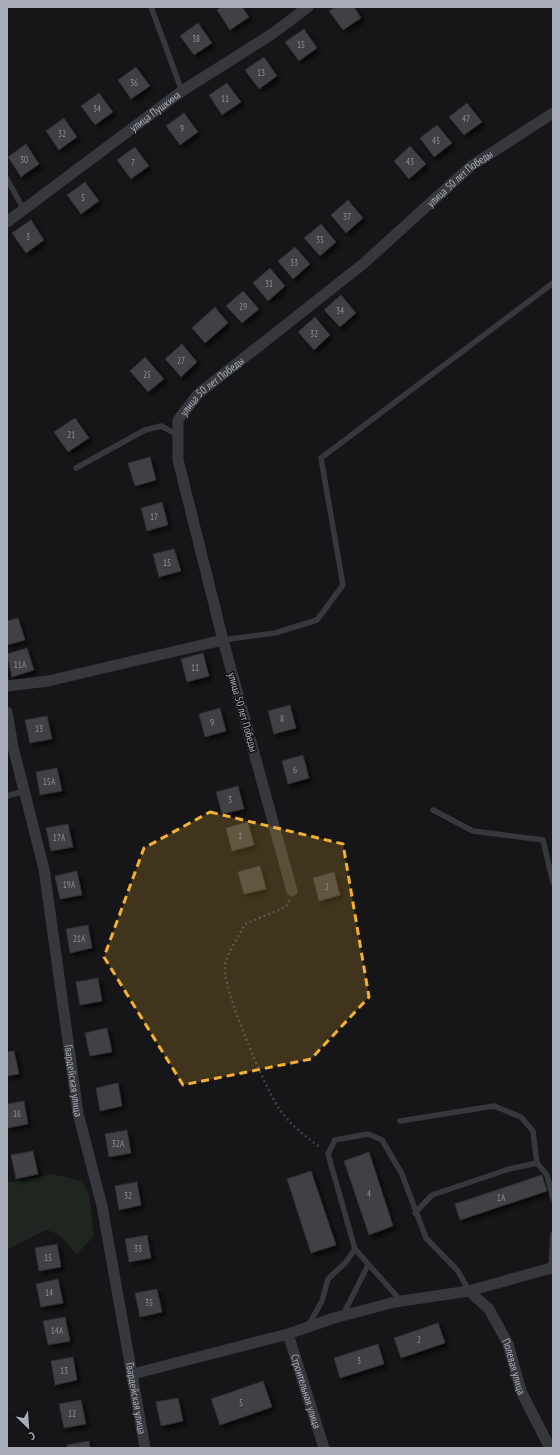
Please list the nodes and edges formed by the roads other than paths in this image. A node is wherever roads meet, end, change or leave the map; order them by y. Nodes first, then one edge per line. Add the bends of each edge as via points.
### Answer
1 (151, 7) edge
2 (308, 7) edge
3 (182, 91) junction
4 (553, 113) edge
5 (7, 179) edge
6 (24, 210) junction
7 (7, 222) edge
8 (553, 283) edge
9 (178, 435) junction
10 (76, 468) dead end
11 (223, 640) junction
12 (7, 686) edge
13 (7, 712) edge
14 (10, 745) edge
15 (25, 791) junction
16 (7, 796) edge
17 (433, 810) dead end
18 (553, 883) edge
19 (292, 892) road end
20 (400, 1121) dead end
21 (537, 1163) junction
22 (553, 1199) edge
23 (415, 1213) junction
24 (553, 1234) edge
25 (355, 1249) junction
26 (368, 1265) junction
27 (552, 1268) edge
28 (469, 1290) junction
29 (402, 1301) junction
30 (343, 1315) junction
31 (307, 1328) junction
32 (288, 1334) junction
33 (133, 1374) junction
34 (145, 1448) edge
35 (324, 1448) edge
36 (550, 1448) edge

1 - 3 lane
2 - 3 street, улица Пушкина via 272,34
3 - 6 street, улица Пушкина
4 - 9 street, улица 50 лет Победы via 471,166 363,264 198,394 178,420
5 - 6 lane
6 - 7 street, улица Пушкина
8 - 11 lane via 321,458 343,585 317,620 276,633
9 - 10 lane via 161,426 145,430
9 - 11 street, улица 50 лет Победы via 178,460
11 - 12 street via 48,681
11 - 19 street, улица 50 лет Победы
13 - 14 street, Гвардейская улица
14 - 15 street, Гвардейская улица
15 - 16 lane
15 - 33 street, Гвардейская улица via 44,869 78,1114 102,1206
17 - 18 lane via 473,831 542,840
20 - 21 lane via 494,1106 521,1117 533,1131
21 - 22 lane via 547,1175
21 - 23 lane via 509,1169 432,1195
23 - 25 lane via 402,1174 382,1140 368,1134 335,1140 328,1154
23 - 28 lane via 426,1238 458,1272
24 - 27 lane
25 - 26 lane
25 - 31 lane via 346,1262 328,1279 322,1301
26 - 29 lane
26 - 30 lane
27 - 28 street
28 - 29 street
28 - 36 street, Полевая улица via 489,1309 508,1344 521,1391
29 - 30 street
30 - 31 street
31 - 32 street
32 - 33 street
32 - 35 street, Строительная улица
33 - 34 street, Гвардейская улица

